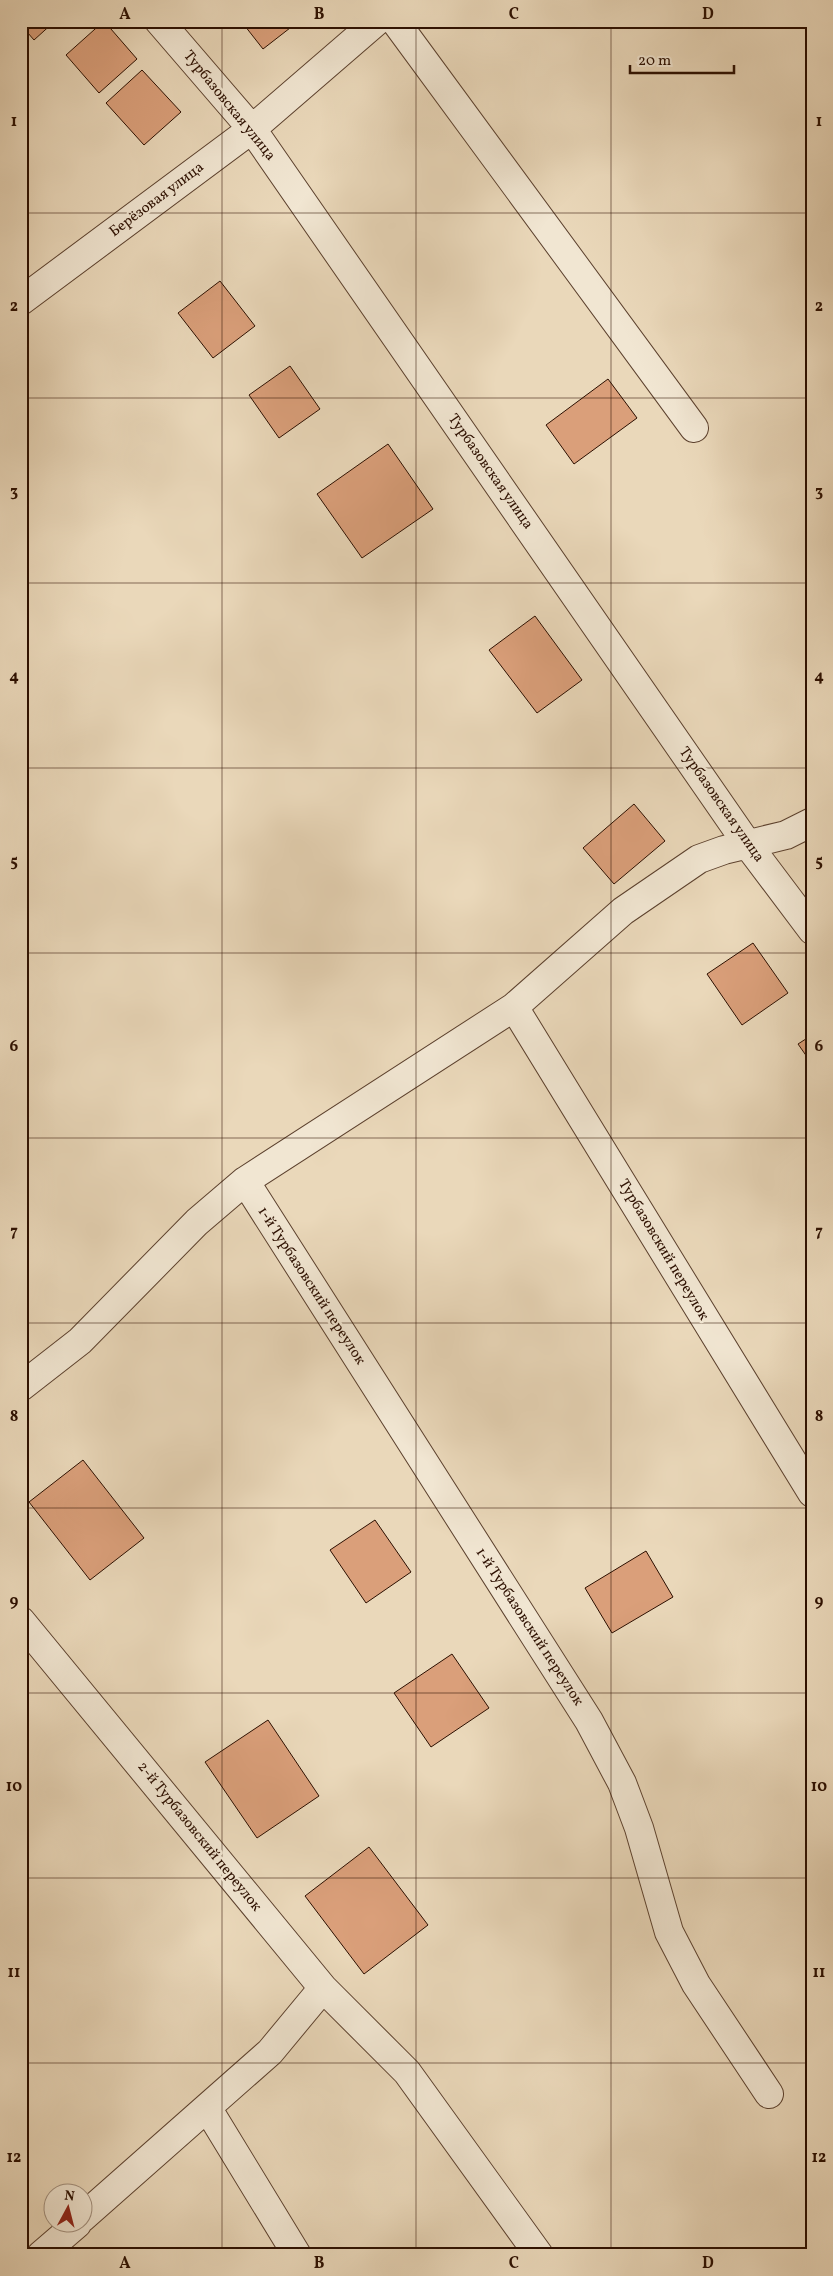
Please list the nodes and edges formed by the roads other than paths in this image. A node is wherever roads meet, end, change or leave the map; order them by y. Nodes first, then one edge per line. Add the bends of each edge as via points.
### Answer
1 (159, 21) edge
2 (377, 21) edge
3 (395, 21) edge
4 (252, 129) junction
5 (21, 301) edge
6 (694, 428) dead end
7 (812, 822) edge
8 (748, 845) junction
9 (812, 930) edge
10 (514, 1007) junction
11 (245, 1181) junction
12 (21, 1387) edge
13 (812, 1493) edge
14 (21, 1621) edge
15 (324, 1988) junction
16 (769, 2094) dead end
17 (208, 2108) junction
18 (92, 2209) edge
19 (65, 2234) edge
20 (41, 2255) edge
21 (297, 2255) edge
22 (539, 2255) edge

1 - 4 street, Турбазовская улица
2 - 4 street, Берёзовая улица
3 - 6 street
4 - 5 street, Берёзовая улица
4 - 8 street, Турбазовская улица
7 - 8 street via 786,835
8 - 9 street, Турбазовская улица
8 - 10 street via 699,859 630,906
10 - 11 street
10 - 13 street, Турбазовский переулок
11 - 12 street via 198,1222 80,1341
11 - 16 street, 1-й Турбазовский переулок via 589,1721 622,1783 640,1828 669,1932 696,1984
14 - 15 street, 2-й Турбазовский переулок
15 - 17 street via 270,2052
15 - 22 street, 2-й Турбазовский переулок via 407,2072
17 - 18 street
17 - 21 street
19 - 20 street

